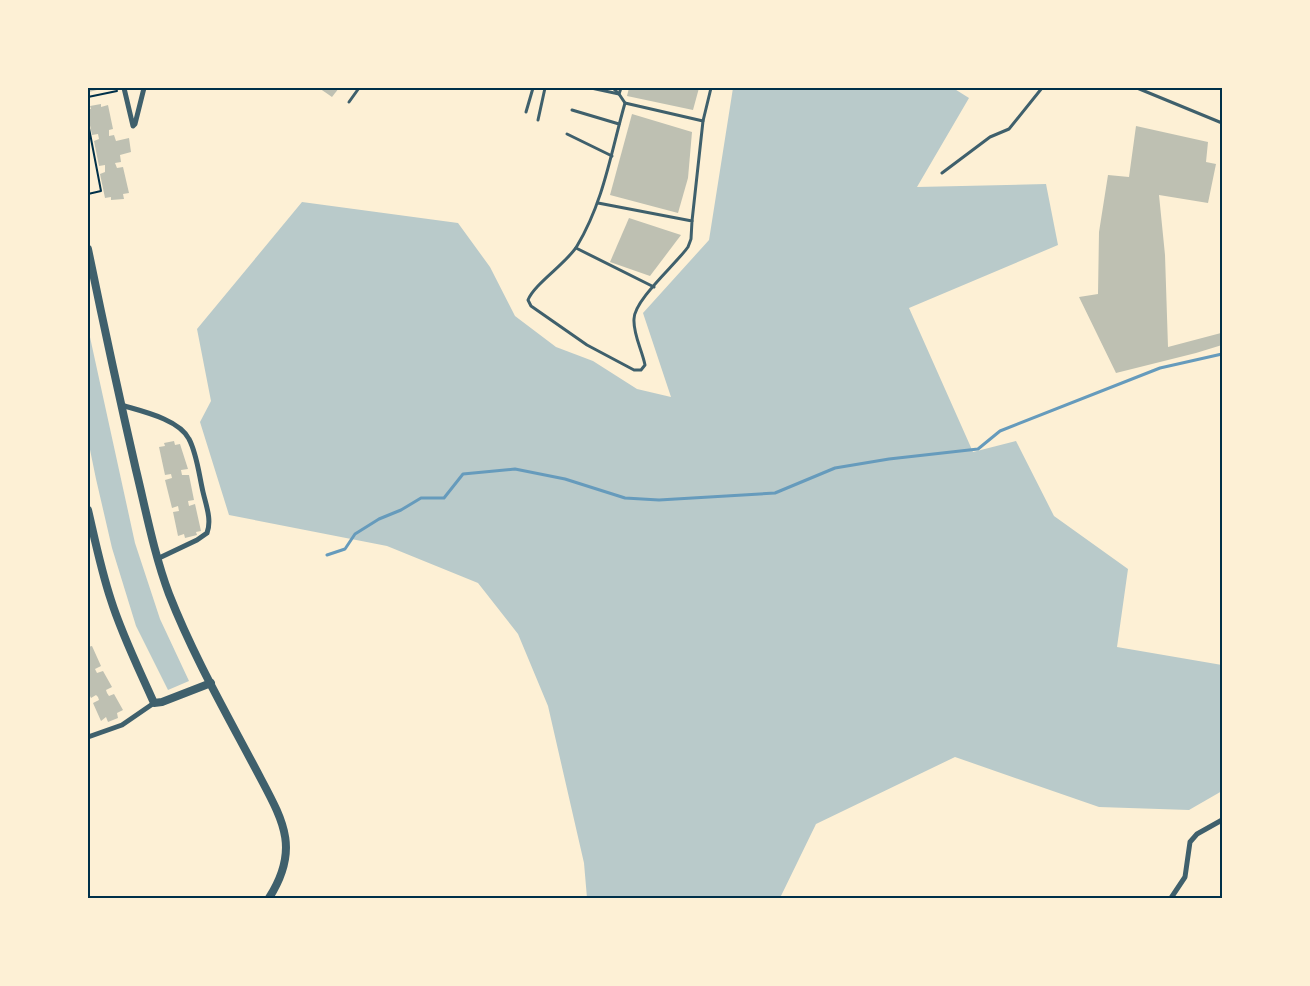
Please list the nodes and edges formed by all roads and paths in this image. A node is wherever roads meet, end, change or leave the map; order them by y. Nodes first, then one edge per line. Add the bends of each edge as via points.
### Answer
1 (144, 88) edge
2 (359, 88) edge
3 (533, 88) edge
4 (546, 88) edge
5 (591, 88) edge
6 (613, 88) edge
7 (621, 88) edge
8 (711, 88) edge
9 (1042, 88) edge
10 (1136, 88) edge
11 (124, 89) edge
12 (619, 94) junction
13 (88, 97) edge
14 (349, 102) dead end
15 (625, 103) junction
16 (572, 110) dead end
17 (526, 112) dead end
18 (538, 120) dead end
19 (703, 121) junction
20 (88, 123) edge
21 (1222, 123) edge
22 (619, 124) junction
23 (567, 134) dead end
24 (92, 144) junction
25 (88, 145) edge
26 (612, 156) junction
27 (942, 173) dead end
28 (88, 194) edge
29 (598, 203) junction
30 (692, 221) junction
31 (576, 248) junction
32 (88, 249) edge
33 (654, 286) junction
34 (121, 405) junction
35 (88, 510) edge
36 (157, 559) junction
37 (211, 683) junction
38 (154, 703) junction
39 (88, 737) edge
40 (1222, 820) edge
41 (269, 898) edge
42 (1171, 898) edge

1 - 11 street via 134,125
2 - 14 lane
3 - 17 lane
4 - 18 lane
5 - 12 lane
6 - 12 lane
7 - 12 lane
8 - 19 lane
9 - 27 lane via 1009,129 990,137
10 - 21 lane
11 - 13 path
12 - 15 lane
15 - 19 lane
15 - 22 lane
16 - 22 lane
19 - 30 lane
20 - 24 path
22 - 26 lane
23 - 26 lane
24 - 25 path
24 - 28 path via 101,191
26 - 29 lane
29 - 30 lane
29 - 31 lane
30 - 33 lane via 688,247
31 - 33 lane
31 - 33 lane via 534,290 529,303 587,345 634,370 641,370 645,365 634,317
32 - 34 street
34 - 36 street
34 - 36 street via 160,418 185,433 197,464 209,520 207,533
35 - 38 street via 111,601
36 - 37 street via 186,633
37 - 38 street
37 - 41 street via 274,802 284,828 286,855 280,882
38 - 39 street via 122,725
40 - 42 street via 1197,834 1190,842 1185,877

